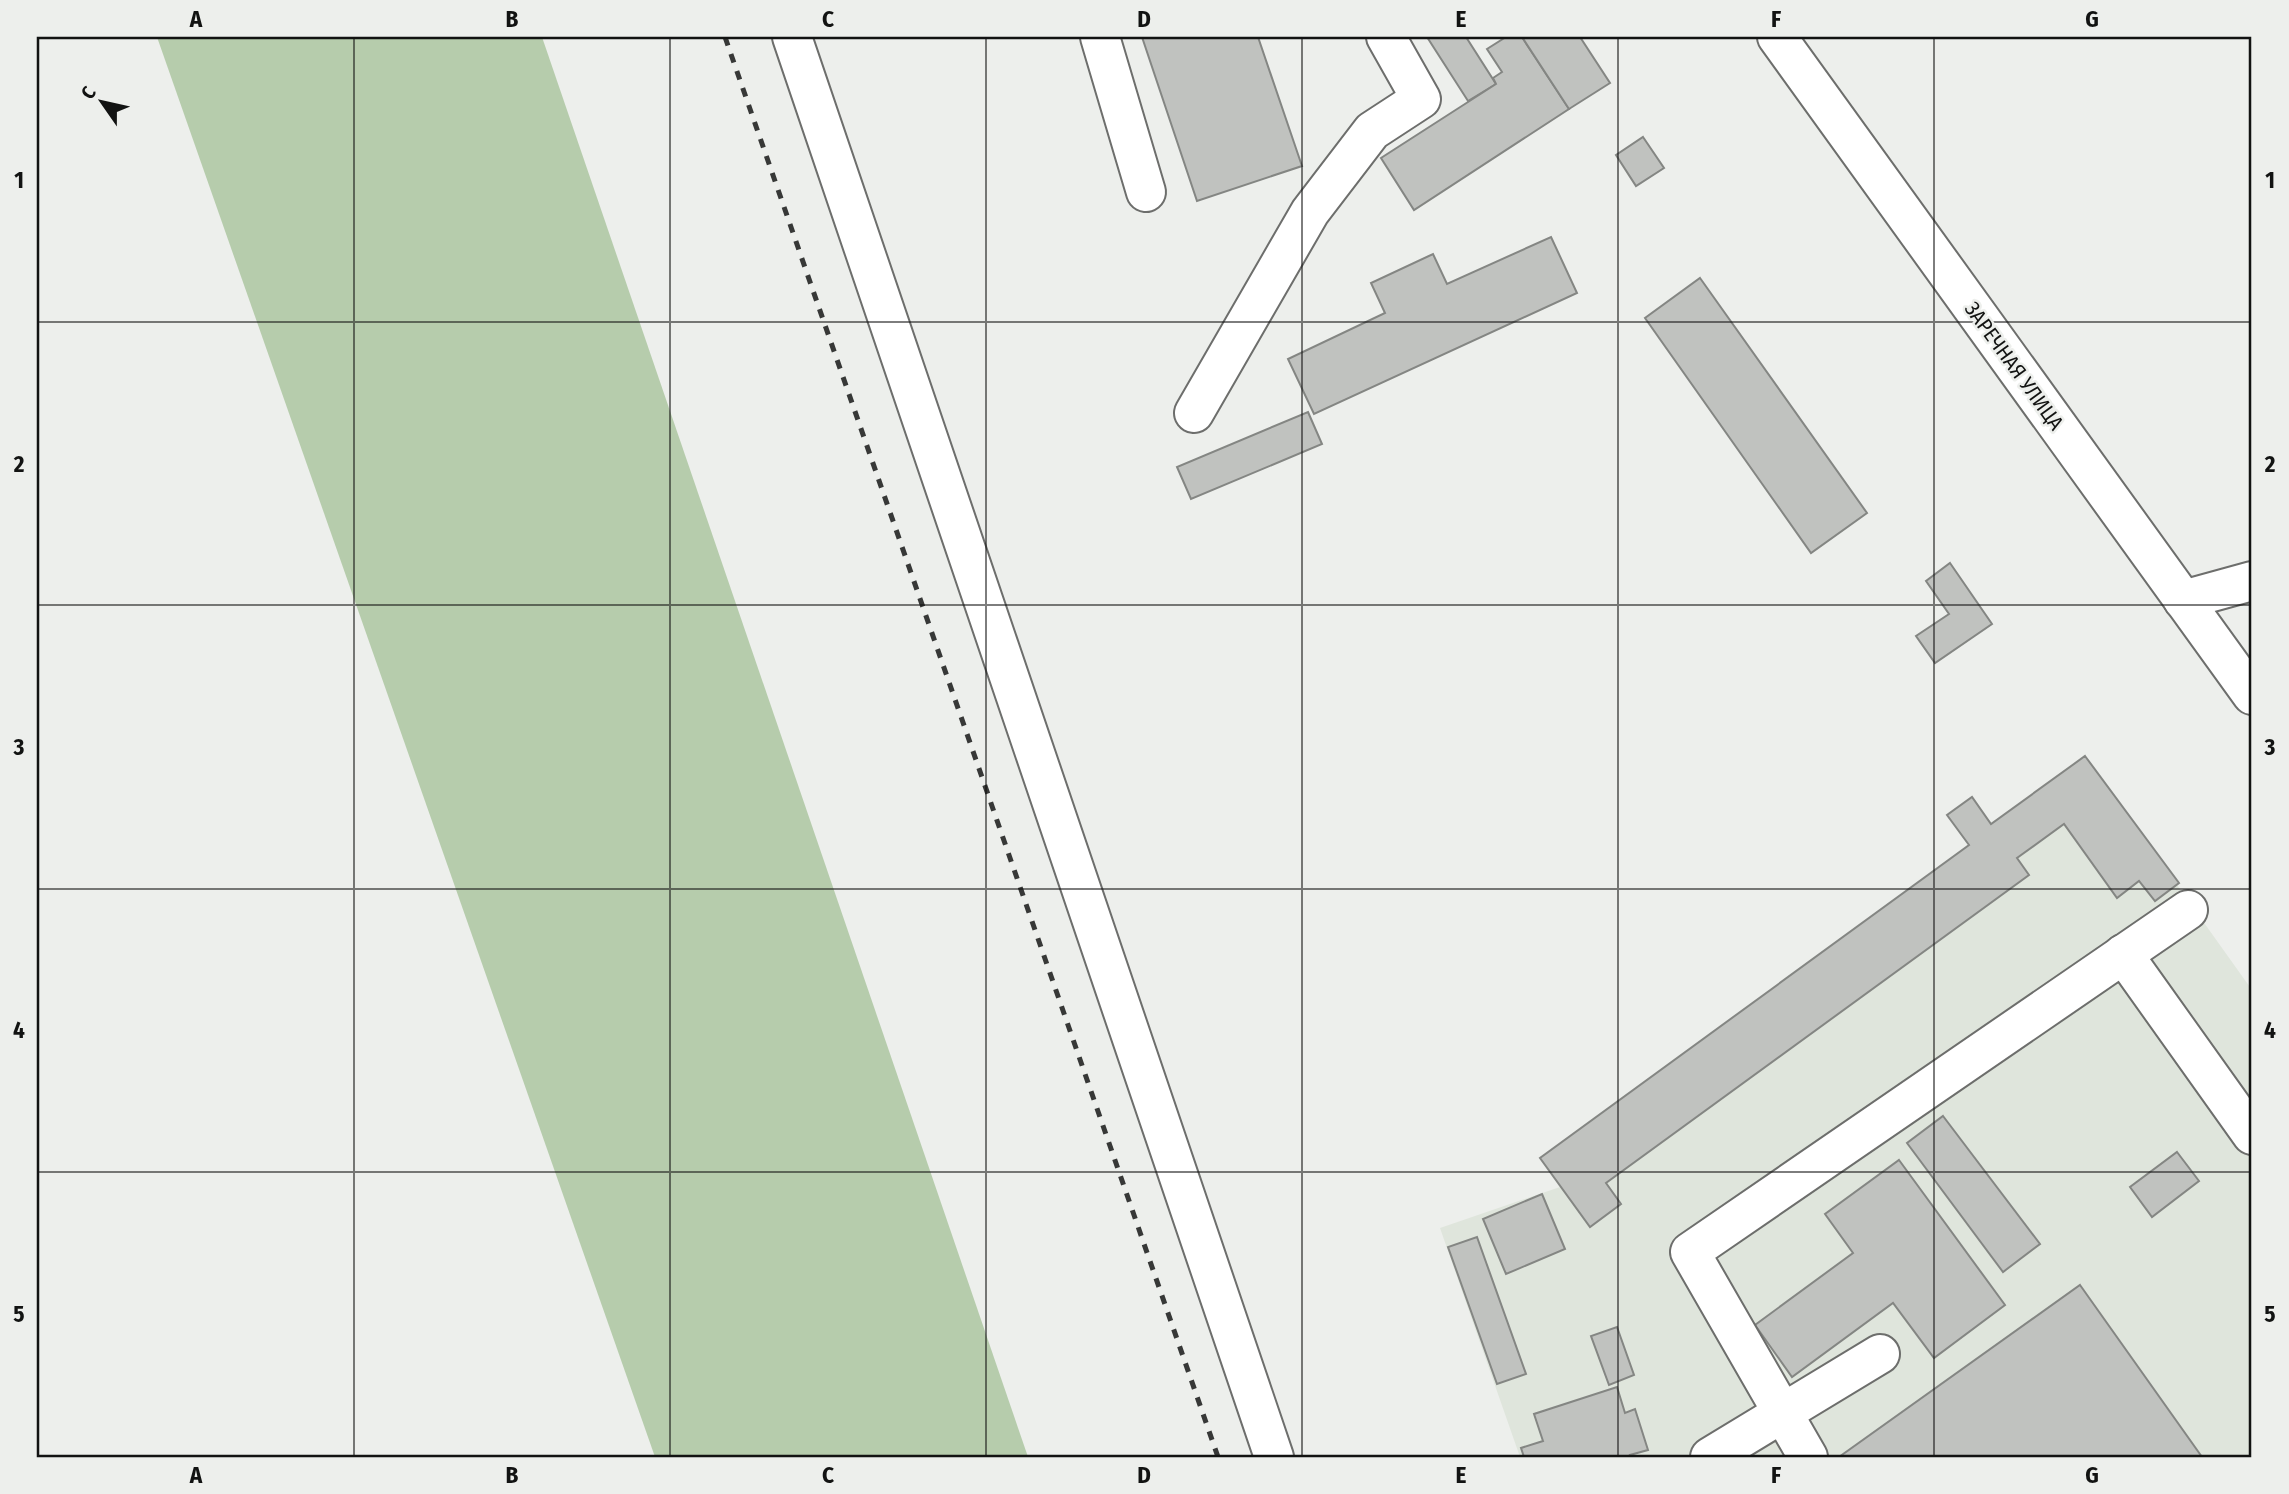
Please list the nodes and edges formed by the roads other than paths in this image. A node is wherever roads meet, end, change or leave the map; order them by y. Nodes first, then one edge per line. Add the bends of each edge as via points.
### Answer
1 (792, 37) edge
2 (1100, 37) edge
3 (1386, 37) edge
4 (1777, 37) edge
5 (1146, 192) dead end
6 (1194, 413) dead end
7 (2252, 580) edge
8 (2183, 600) junction
9 (2252, 695) edge
10 (2188, 910) dead end
11 (2123, 954) junction
12 (2252, 1135) edge
13 (1880, 1354) dead end
14 (1782, 1415) junction
15 (1274, 1457) edge
16 (1710, 1457) edge
17 (1808, 1457) edge

1 - 15 street
2 - 5 street
3 - 6 street via 1421,99 1372,131 1310,212
4 - 8 street, ЗАРЕЧНАЯ УЛИЦА
7 - 8 street
8 - 9 street, ЗАРЕЧНАЯ УЛИЦА
10 - 11 street
11 - 12 street
11 - 14 street via 1690,1252
13 - 14 street
14 - 16 street
14 - 17 street

